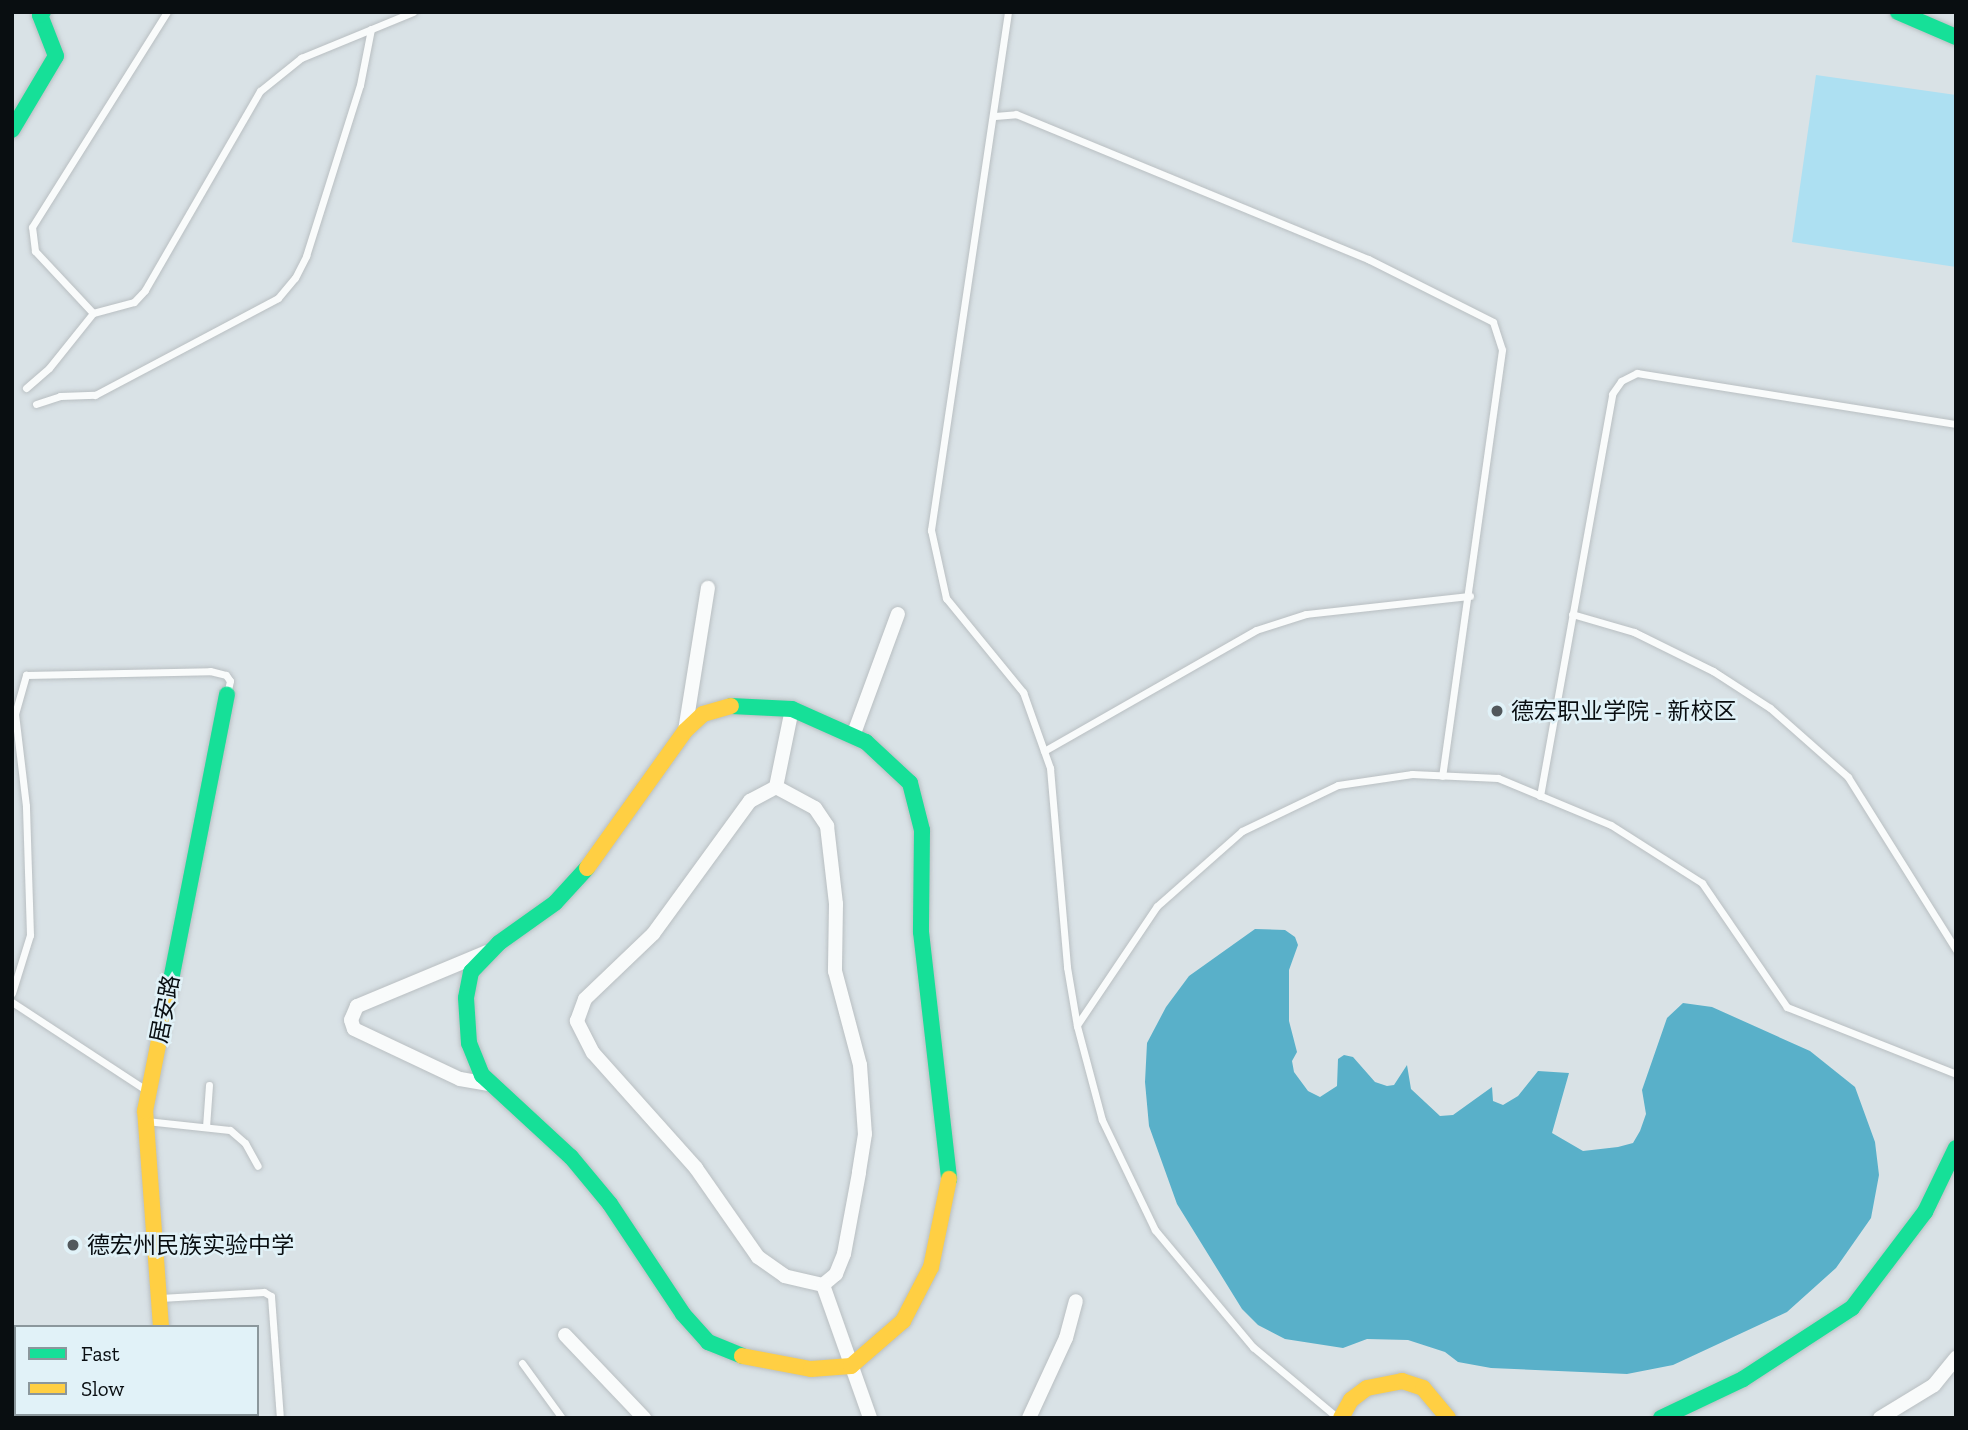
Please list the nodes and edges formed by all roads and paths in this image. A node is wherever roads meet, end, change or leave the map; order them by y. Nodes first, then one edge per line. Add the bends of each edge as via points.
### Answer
1 (43, 12) edge
2 (167, 12) edge
3 (413, 12) edge
4 (1008, 12) edge
5 (1898, 12) edge
6 (371, 29) junction
7 (1956, 37) edge
8 (995, 116) junction
9 (12, 130) edge
10 (93, 313) junction
11 (26, 388) dead end
12 (36, 404) dead end
13 (1956, 424) edge
14 (708, 588) dead end
15 (1470, 596) junction
16 (898, 614) dead end
17 (1572, 614) junction
18 (227, 695) joint
19 (792, 709) junction
20 (685, 731) junction
21 (853, 736) junction
22 (1044, 751) junction
23 (1443, 776) junction
24 (776, 787) junction
25 (1539, 796) junction
26 (492, 950) junction
27 (1956, 950) edge
28 (12, 993) edge
29 (12, 1002) edge
30 (1077, 1026) junction
31 (1956, 1074) edge
32 (493, 1084) junction
33 (209, 1085) dead end
34 (149, 1092) junction
35 (146, 1121) junction
36 (206, 1127) junction
37 (1956, 1147) edge
38 (258, 1166) dead end
39 (823, 1284) junction
40 (159, 1298) junction
41 (1076, 1301) dead end
42 (160, 1325) edge
43 (565, 1335) dead end
44 (1956, 1358) edge
45 (522, 1363) dead end
46 (852, 1366) junction
47 (280, 1418) edge
48 (562, 1418) edge
49 (644, 1418) edge
50 (870, 1418) edge
51 (1029, 1418) edge
52 (1340, 1418) edge
53 (1448, 1418) edge
54 (1661, 1418) edge
55 (1880, 1418) edge

1 - 9 street via 40,15 56,56
2 - 10 lane via 32,227 35,251
3 - 6 lane
4 - 8 lane
5 - 7 street
6 - 10 lane via 301,58 260,92 145,290 134,303
6 - 12 lane via 360,85 296,278 278,298 95,396 60,396
8 - 15 lane via 1016,114 1368,258 1493,323 1502,350
8 - 22 lane via 931,530 946,598 1023,692
10 - 11 lane via 49,368
13 - 17 lane via 1637,373 1621,381 1612,394
14 - 20 street
15 - 22 lane via 1306,614 1255,631
15 - 23 lane
16 - 21 street
17 - 25 lane
17 - 27 lane via 1634,632 1713,671 1770,708 1848,777
18 - 28 lane via 230,681 210,671 26,675 15,714 26,806 30,935
18 - 34 street, 居安路
19 - 20 street via 731,706 703,714
19 - 21 street
19 - 24 street
20 - 26 street via 601,853 555,903
21 - 46 street via 910,783 922,830 921,932 950,1173 932,1267 903,1321
22 - 30 lane
23 - 25 lane via 1498,778
23 - 30 lane via 1412,774 1338,785 1242,831 1157,906
24 - 39 street via 815,808 827,826 836,904 835,971 860,1065 865,1134 859,1173 844,1254 836,1274
24 - 39 street via 751,801 653,933 585,999 577,1021 593,1053 696,1168 758,1257 785,1276
25 - 31 lane via 1611,825 1702,883 1787,1007
26 - 32 street via 471,972 466,998 469,1043 482,1075
26 - 32 street via 357,1006 351,1020 354,1029 460,1079
29 - 34 lane
30 - 52 lane via 1102,1120 1155,1230 1253,1347
32 - 46 street via 571,1157 708,1342 753,1360 811,1369
33 - 36 lane
34 - 35 street, 居安路
35 - 36 lane
35 - 40 street, 居安路
36 - 38 lane via 230,1130 245,1143
37 - 54 street via 1925,1212 1852,1308 1743,1379
39 - 46 street
40 - 42 street, 居安路
40 - 47 lane via 264,1292 271,1296
41 - 51 street via 1066,1338
43 - 49 street
44 - 55 street via 1934,1385
45 - 48 lane
46 - 50 street
52 - 53 street via 1351,1400 1367,1388 1402,1381 1423,1388

